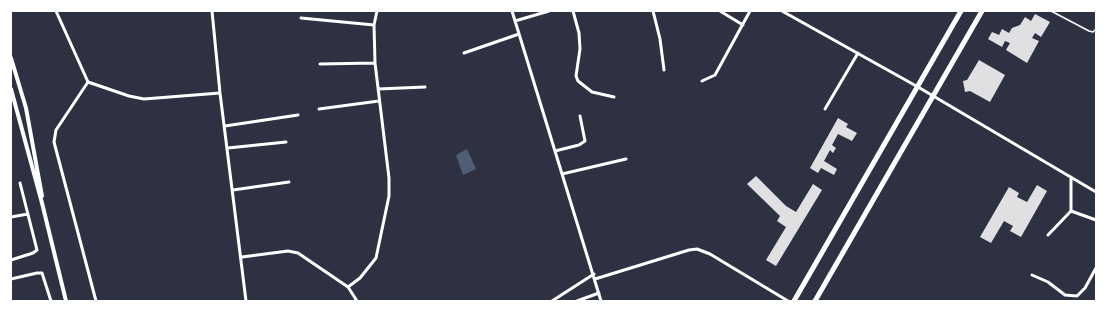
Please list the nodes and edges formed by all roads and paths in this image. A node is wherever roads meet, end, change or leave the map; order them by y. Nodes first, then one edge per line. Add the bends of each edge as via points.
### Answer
1 (56, 11) edge
2 (212, 11) edge
3 (377, 11) edge
4 (512, 11) edge
5 (548, 11) edge
6 (573, 11) edge
7 (653, 11) edge
8 (720, 11) edge
9 (750, 11) edge
10 (782, 11) edge
11 (961, 11) edge
12 (982, 11) edge
13 (1051, 11) edge
14 (301, 18) dead end
15 (515, 21) junction
16 (374, 25) junction
17 (743, 25) junction
18 (1096, 29) edge
19 (519, 34) junction
20 (464, 53) dead end
21 (858, 53) junction
22 (11, 58) edge
23 (375, 63) junction
24 (320, 64) dead end
25 (12, 68) edge
26 (664, 70) dead end
27 (702, 81) dead end
28 (88, 82) junction
29 (425, 87) dead end
30 (918, 87) junction
31 (11, 88) edge
32 (378, 90) junction
33 (220, 93) junction
34 (614, 97) dead end
35 (933, 97) junction
36 (379, 101) junction
37 (319, 109) dead end
38 (825, 109) dead end
39 (298, 115) dead end
40 (580, 116) dead end
41 (224, 126) junction
42 (286, 142) dead end
43 (228, 148) junction
44 (555, 151) junction
45 (626, 159) dead end
46 (562, 174) junction
47 (1071, 177) junction
48 (289, 182) dead end
49 (20, 183) dead end
50 (233, 190) junction
51 (1096, 192) edge
52 (42, 203) junction
53 (1071, 211) junction
54 (28, 214) junction
55 (11, 217) edge
56 (1096, 220) edge
57 (1048, 235) dead end
58 (242, 257) junction
59 (11, 260) edge
60 (1096, 268) edge
61 (594, 274) junction
62 (1032, 275) dead end
63 (11, 279) edge
64 (595, 279) junction
65 (348, 287) junction
66 (599, 294) junction
67 (51, 301) edge
68 (66, 301) edge
69 (96, 301) edge
70 (246, 301) edge
71 (357, 301) edge
72 (552, 301) edge
73 (577, 301) edge
74 (601, 301) edge
75 (788, 301) edge
76 (794, 301) edge
77 (815, 301) edge

1 - 28 street
2 - 33 street
3 - 16 street
4 - 15 street
5 - 15 street
6 - 34 street via 579,33 580,49 576,76 578,81 592,92
7 - 26 street
8 - 17 street
9 - 17 street
10 - 21 street
11 - 30 main road
12 - 35 main road
13 - 18 lane via 1089,31 1093,32
14 - 16 street
15 - 19 street
16 - 23 street
17 - 27 street via 714,75
19 - 20 street
19 - 44 street
21 - 30 street
21 - 38 street
22 - 25 street
23 - 24 street
23 - 32 street
25 - 52 street via 26,108 41,183
28 - 33 street via 144,99
28 - 69 street via 56,130 54,142
29 - 32 street
30 - 35 street
30 - 76 main road
31 - 52 street
32 - 36 street
33 - 41 street
35 - 47 street
35 - 77 main road
36 - 37 street
36 - 65 street via 389,178 388,202 376,258 360,278
39 - 41 street
40 - 44 street via 585,141
41 - 43 street
42 - 43 street
43 - 50 street
44 - 46 street
45 - 46 street
46 - 61 street
47 - 51 street
47 - 53 street
48 - 50 street
49 - 54 street
50 - 58 street
52 - 68 street
53 - 56 street
53 - 57 street
54 - 55 street
54 - 59 street via 37,250
58 - 65 street via 292,251
58 - 70 street
60 - 62 street via 1085,288 1077,296 1065,295 1048,282
61 - 64 street
61 - 72 street
63 - 67 street via 42,273
64 - 66 street
64 - 75 street via 697,249 710,254
65 - 71 street
66 - 73 street
66 - 74 street

